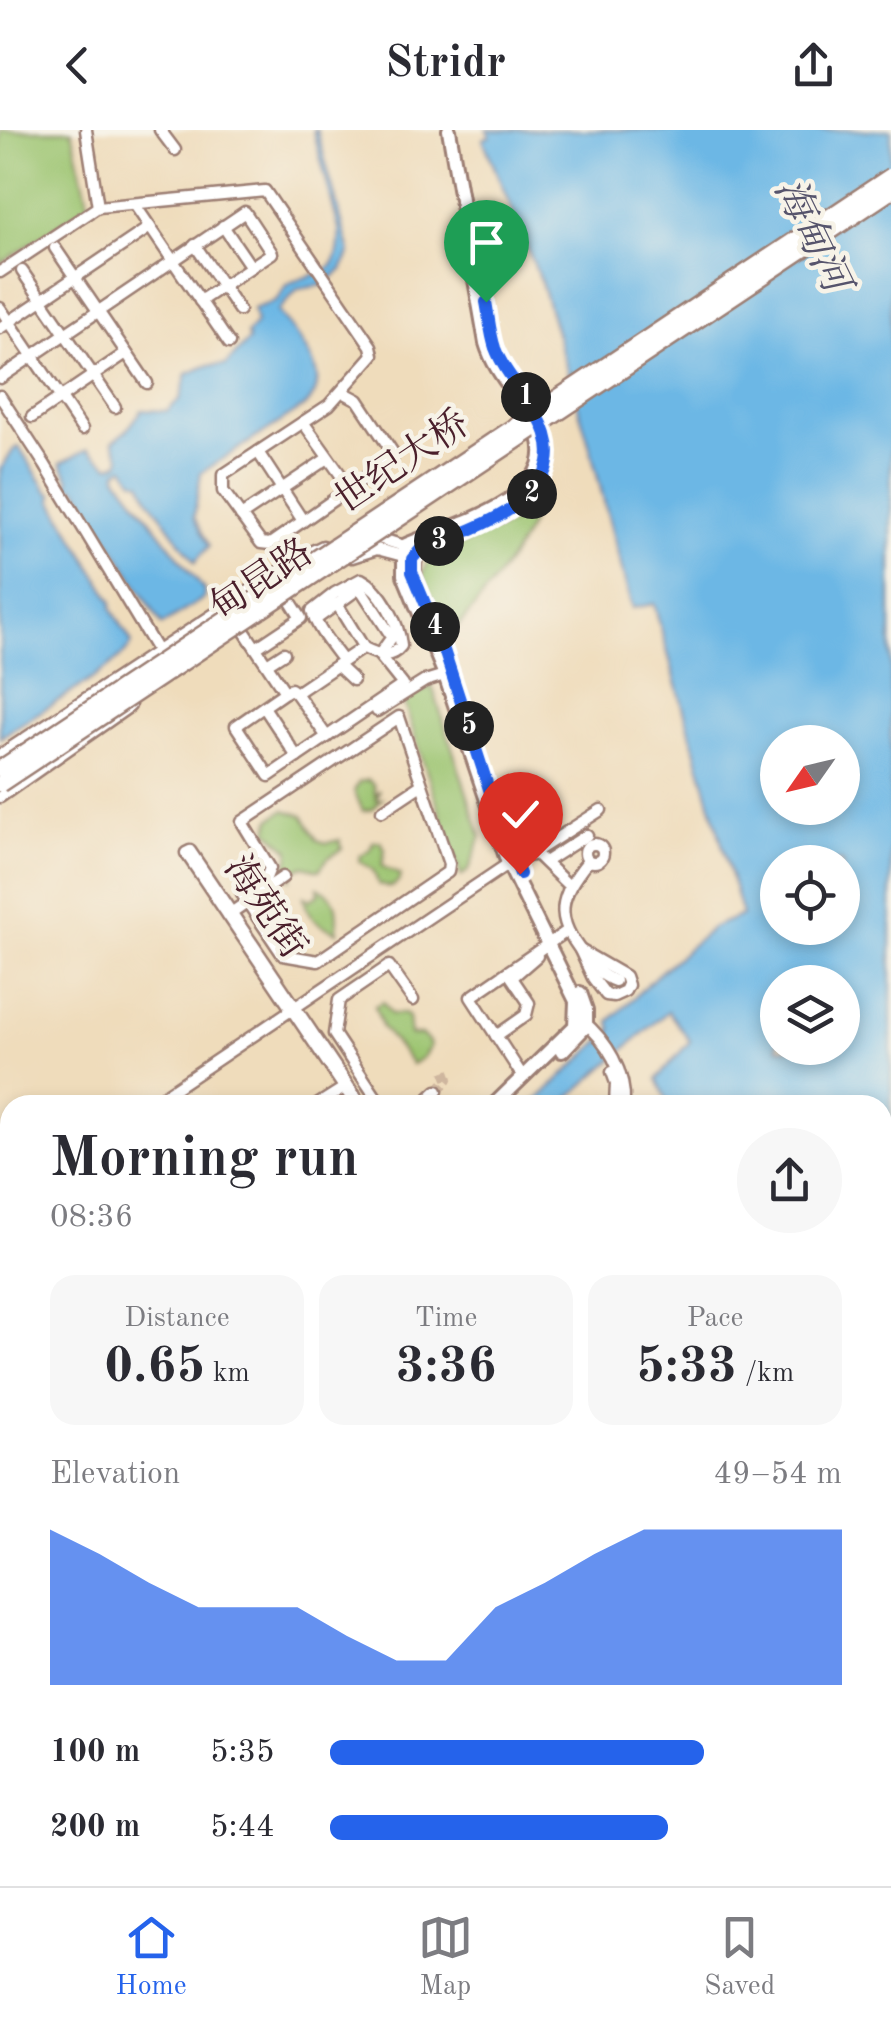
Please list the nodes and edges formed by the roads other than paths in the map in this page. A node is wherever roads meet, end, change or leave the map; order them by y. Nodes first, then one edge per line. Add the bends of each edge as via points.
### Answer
1 (86, 130) edge
2 (453, 130) edge
3 (164, 131) edge
4 (175, 150) dead end
5 (891, 176) edge
6 (891, 191) edge
7 (135, 205) junction
8 (98, 207) junction
9 (223, 226) junction
10 (150, 227) junction
11 (195, 245) junction
12 (54, 248) dead end
13 (172, 260) junction
14 (251, 268) junction
15 (22, 270) dead end
16 (0, 272) edge
17 (75, 278) junction
18 (223, 286) junction
19 (42, 300) junction
20 (200, 301) junction
21 (0, 308) edge
22 (239, 310) dead end
23 (98, 312) junction
24 (5, 325) edge
25 (65, 335) junction
26 (229, 343) dead end
27 (126, 353) junction
28 (33, 357) junction
29 (93, 376) junction
30 (0, 378) edge
31 (147, 383) dead end
32 (343, 392) junction
33 (60, 398) junction
34 (1, 401) edge
35 (115, 407) dead end
36 (32, 418) dead end
37 (304, 422) junction
38 (82, 430) dead end
39 (258, 452) junction
40 (328, 458) junction
41 (350, 488) junction
42 (282, 489) junction
43 (241, 516) junction
44 (303, 520) junction
45 (406, 554) junction
46 (304, 555) junction
47 (320, 578) junction
48 (289, 599) junction
49 (337, 604) junction
50 (315, 620) junction
51 (243, 629) junction
52 (256, 648) junction
53 (364, 648) junction
54 (161, 650) junction
55 (284, 653) dead end
56 (380, 655) junction
57 (340, 663) junction
58 (267, 664) junction
59 (180, 672) junction
60 (448, 674) junction
61 (353, 680) dead end
62 (291, 692) junction
63 (264, 707) junction
64 (380, 709) junction
65 (385, 726) junction
66 (327, 737) junction
67 (0, 755) edge
68 (298, 757) junction
69 (0, 769) edge
70 (277, 778) dead end
71 (0, 784) edge
72 (421, 785) junction
73 (0, 797) edge
74 (601, 810) dead end
75 (382, 812) dead end
76 (587, 835) dead end
77 (532, 854) junction
78 (510, 859) junction
79 (588, 861) dead end
80 (544, 862) junction
81 (284, 877) dead end
82 (568, 885) junction
83 (247, 902) junction
84 (229, 914) junction
85 (567, 930) junction
86 (551, 943) junction
87 (378, 949) junction
88 (580, 950) junction
89 (390, 966) junction
90 (508, 972) junction
91 (614, 981) dead end
92 (484, 988) junction
93 (491, 998) dead end
94 (413, 1000) dead end
95 (291, 1005) junction
96 (586, 1028) junction
97 (496, 1036) junction
98 (613, 1066) junction
99 (524, 1077) junction
100 (367, 1085) junction
101 (437, 1091) tunnel mouth
102 (155, 1095) edge
103 (164, 1095) edge
104 (351, 1095) edge
105 (353, 1095) edge
106 (374, 1095) edge
107 (431, 1095) edge
108 (505, 1095) edge
109 (516, 1095) edge
110 (615, 1095) edge
111 (624, 1095) edge

1 - 8 street
2 - 45 main road via 486,343 535,426 539,455 530,482 515,498
3 - 4 street
5 - 69 highway, 世纪大桥, bridge
6 - 71 highway, 世纪大桥, bridge
7 - 8 street
7 - 10 street
7 - 32 street via 264,191 372,350 370,362
8 - 16 street
9 - 11 street
9 - 14 street
9 - 14 street via 244,212 272,253
10 - 13 street
10 - 17 street
11 - 13 street
11 - 18 street
12 - 17 street
13 - 20 street
13 - 23 street
14 - 18 street
15 - 19 street
17 - 19 street
17 - 23 street
18 - 20 street
18 - 22 street
19 - 24 street
19 - 25 street
20 - 26 street
21 - 24 street
23 - 25 street
23 - 27 street
24 - 28 street
25 - 28 street
25 - 29 street
27 - 29 street
27 - 31 street
28 - 30 street
28 - 33 street
29 - 33 street
29 - 35 street
32 - 37 street
32 - 41 street via 358,400 393,456
33 - 36 street
33 - 38 street
34 - 54 street
37 - 39 street
37 - 40 street
39 - 42 street
39 - 43 street via 221,480
40 - 41 street
40 - 42 street
41 - 44 street
42 - 43 street
42 - 44 street
43 - 44 street via 266,545
45 - 46 street, 甸昆路 via 370,536 346,536
45 - 47 street, 甸昆路 via 364,551
45 - 60 main road via 404,575
46 - 47 street
46 - 54 street, 甸昆路
47 - 48 street, 甸昆路
48 - 51 street, 甸昆路
48 - 52 street via 301,618
49 - 50 street
49 - 53 street
49 - 56 street via 358,589 368,596 392,637
50 - 56 street via 319,603 363,580 377,590 402,642 396,652
50 - 57 street
51 - 52 street
51 - 59 street, 甸昆路
52 - 58 street
53 - 56 street
53 - 57 street
54 - 59 street
54 - 67 street, 甸昆路
55 - 58 street
56 - 66 street via 403,685
57 - 61 street
57 - 62 street
58 - 62 street
59 - 73 street, 甸昆路
60 - 64 street
60 - 78 main road
62 - 63 street
62 - 66 street
63 - 68 street
63 - 68 street via 236,726 269,776
64 - 65 street
64 - 70 street
65 - 72 street via 398,717
65 - 83 street via 242,822 270,868 242,894
66 - 68 street
72 - 75 street
72 - 83 street via 448,872 327,955 313,961 283,955
74 - 77 street
76 - 80 street
77 - 78 street
77 - 80 street
78 - 86 main road
78 - 87 street via 405,924
79 - 82 street
80 - 82 street
81 - 83 street
82 - 85 street
83 - 84 street
84 - 84 street, 海苑街 via 186,853 190,851
84 - 95 street, 海苑街
85 - 86 street
85 - 88 street
86 - 90 street via 514,975
86 - 96 main road
87 - 89 street
87 - 95 street
88 - 88 street via 625,976 625,992 606,995
88 - 91 street
89 - 94 street
89 - 100 street via 340,1000 334,1034
90 - 92 street
90 - 97 street via 529,1003 526,1015
92 - 93 street
92 - 97 street via 471,1000
95 - 102 street
95 - 103 street
95 - 104 street, 海苑街
96 - 98 street
96 - 99 main road
96 - 109 main road
97 - 99 street
98 - 110 street
98 - 111 street
99 - 108 main road
100 - 105 street
100 - 106 street
101 - 107 street

